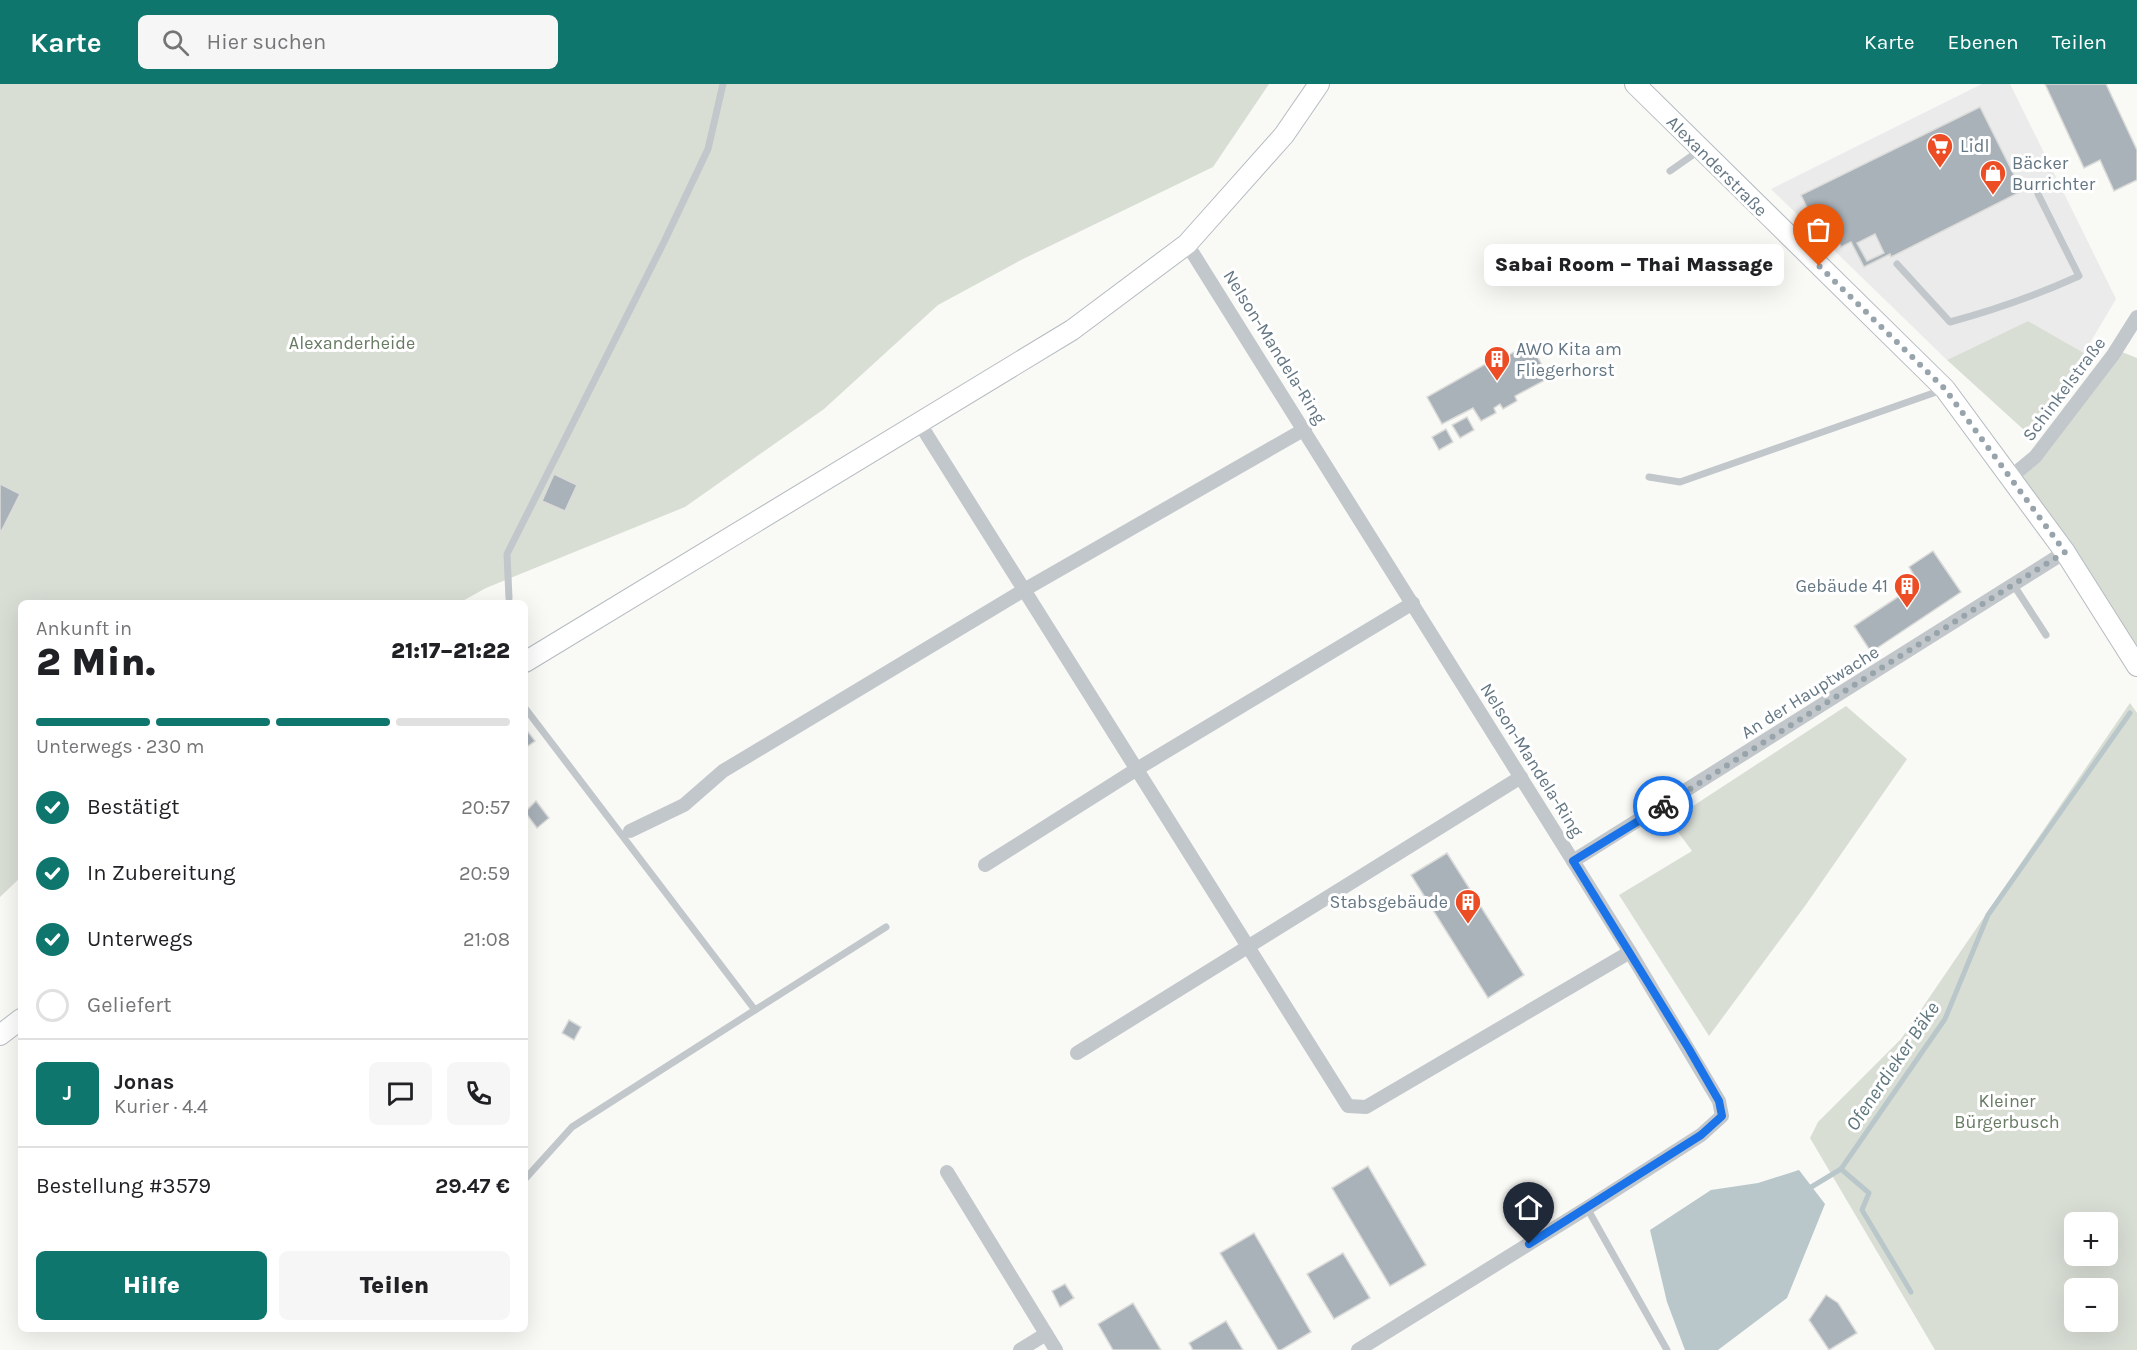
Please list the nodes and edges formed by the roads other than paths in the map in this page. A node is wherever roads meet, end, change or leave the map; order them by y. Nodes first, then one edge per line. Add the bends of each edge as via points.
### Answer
1 (723, 84) edge
2 (1318, 84) edge
3 (1635, 84) edge
4 (1700, 150) junction
5 (1671, 171) dead end
6 (2038, 194) dead end
7 (1187, 244) junction
8 (1897, 264) dead end
9 (2137, 317) edge
10 (1945, 389) junction
11 (920, 424) junction
12 (1305, 429) junction
13 (2012, 476) junction
14 (1649, 477) dead end
15 (2065, 552) junction
16 (2013, 584) junction
17 (1024, 590) junction
18 (509, 598) dead end
19 (1413, 603) junction
20 (2046, 635) dead end
21 (528, 660) edge
22 (2137, 666) edge
23 (528, 712) edge
24 (1137, 769) junction
25 (1521, 777) junction
26 (630, 831) dead end
27 (1573, 861) junction
28 (985, 866) dead end
29 (886, 927) dead end
30 (1248, 946) junction
31 (1630, 952) junction
32 (756, 1010) junction
33 (18, 1021) edge
34 (0, 1035) edge
35 (1077, 1053) dead end
36 (947, 1172) dead end
37 (528, 1176) edge
38 (1587, 1208) junction
39 (1046, 1334) junction
40 (1020, 1350) edge
41 (1056, 1350) edge
42 (1358, 1350) edge
43 (1667, 1350) edge

1 - 18 lane via 708,149 507,554
2 - 7 street via 1284,135
3 - 4 street, Alexanderstraße
4 - 5 lane
4 - 10 street, Alexanderstraße
6 - 8 lane via 2079,276 2046,291 1950,322
7 - 11 street via 1072,330
7 - 12 street, Nelson-Mandela-Ring
9 - 13 street, Schinkelstraße via 2035,457
10 - 13 street, Alexanderstraße
10 - 14 lane via 1680,482
11 - 17 street
11 - 21 street
12 - 17 street
12 - 19 street, Nelson-Mandela-Ring
13 - 15 street, Alexanderstraße
15 - 16 street, An der Hauptwache
15 - 22 street, Alexanderstraße
16 - 20 lane
16 - 27 street, An der Hauptwache
17 - 24 street
17 - 26 street via 723,771 684,805
19 - 24 street
19 - 25 street, Nelson-Mandela-Ring
23 - 32 lane
24 - 28 street
24 - 30 street
25 - 27 street, Nelson-Mandela-Ring
25 - 30 street
27 - 31 street, Nelson-Mandela-Ring
29 - 32 lane
30 - 31 street via 1348,1106 1366,1107
30 - 35 street
31 - 38 street, Nelson-Mandela-Ring via 1719,1101 1722,1116 1701,1135
32 - 37 lane via 572,1127
33 - 34 street
36 - 39 street
38 - 42 street, Nelson-Mandela-Ring
38 - 43 lane
39 - 40 street
39 - 41 street

